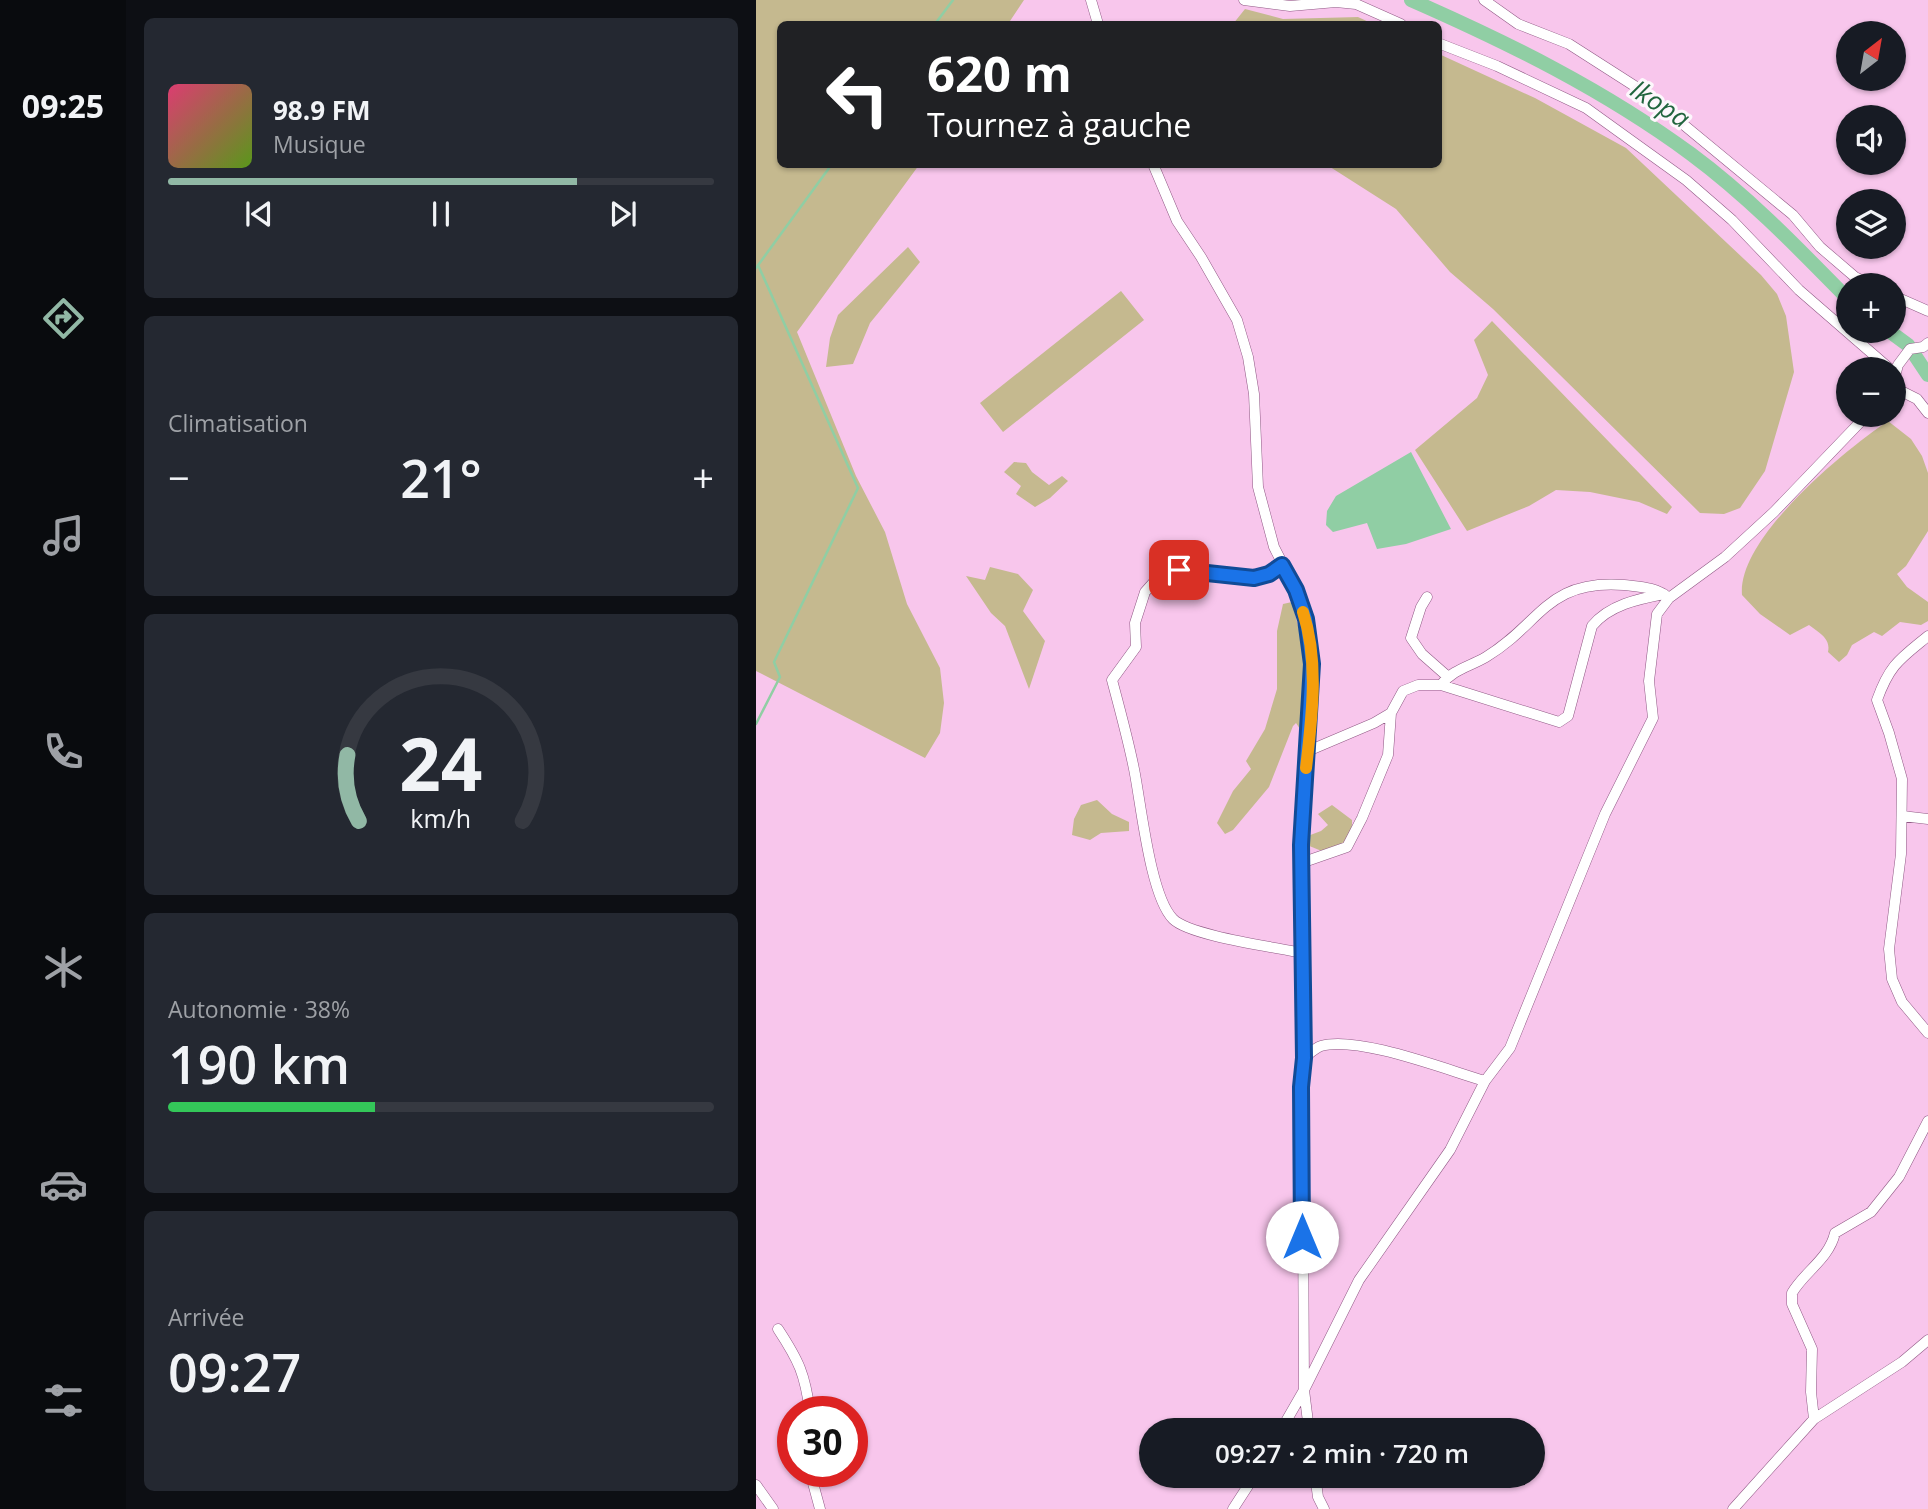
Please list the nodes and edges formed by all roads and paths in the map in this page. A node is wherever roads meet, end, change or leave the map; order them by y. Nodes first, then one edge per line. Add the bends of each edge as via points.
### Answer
1 (1091, 0) edge
2 (1244, 0) edge
3 (1483, 0) edge
4 (1097, 21) edge
5 (1394, 21) edge
6 (1442, 45) edge
7 (1155, 168) edge
8 (1850, 273) edge
9 (1906, 301) edge
10 (1928, 311) edge
11 (1928, 343) edge
12 (1873, 357) edge
13 (1904, 357) edge
14 (1906, 394) edge
15 (1928, 413) edge
16 (1855, 427) edge
17 (1282, 565) junction
18 (1667, 596) junction
19 (1427, 597) dead end
20 (1928, 636) edge
21 (1444, 681) junction
22 (1391, 713) junction
23 (1308, 751) junction
24 (1902, 816) junction
25 (1928, 819) edge
26 (1301, 863) junction
27 (1302, 953) junction
28 (1928, 1034) edge
29 (1304, 1058) junction
30 (1486, 1082) junction
31 (1928, 1121) edge
32 (778, 1329) dead end
33 (1928, 1340) edge
34 (1304, 1390) junction
35 (808, 1396) edge
36 (1288, 1418) edge
37 (1308, 1418) edge
38 (1814, 1419) junction
39 (756, 1485) edge
40 (814, 1487) edge
41 (1247, 1488) edge
42 (1317, 1488) edge
43 (773, 1509) edge
44 (820, 1509) edge
45 (1233, 1509) edge
46 (1324, 1509) edge
47 (1734, 1509) edge

1 - 4 street
2 - 5 street via 1290,6 1356,4
3 - 8 street via 1518,24 1569,44 1644,92 1793,215
6 - 12 street via 1586,108 1686,180
7 - 17 street via 1177,221 1237,320 1254,394 1258,487
9 - 10 street
11 - 13 street via 1910,349
14 - 15 street
16 - 18 street via 1725,557
17 - 23 street via 1306,619 1312,664
17 - 27 street via 1254,578 1179,570 1161,574 1146,592 1135,623 1136,647 1112,680 1151,860 1162,902 1173,919 1214,935
18 - 21 street via 1660,590 1614,585 1583,587 1558,596 1485,657
18 - 21 street via 1636,599 1600,616 1592,626 1568,716 1559,722
18 - 30 street via 1657,614 1649,681 1653,718 1605,814 1510,1048
19 - 21 street via 1411,638
20 - 24 street via 1894,663 1877,700 1902,779
21 - 22 street via 1403,691
22 - 23 street
22 - 26 street via 1388,755 1346,847
23 - 26 street
24 - 25 street
24 - 28 street via 1889,949 1892,979 1902,1002
26 - 27 street
27 - 29 street
29 - 30 street via 1318,1046 1358,1044
29 - 34 street
30 - 34 street via 1450,1150 1359,1280
31 - 38 street via 1899,1177 1871,1212 1835,1233 1821,1260 1792,1293 1792,1304 1812,1349
32 - 35 street via 804,1373
33 - 38 street
34 - 36 street
34 - 37 street
38 - 47 street
39 - 43 street
40 - 44 street
41 - 45 street
42 - 46 street

